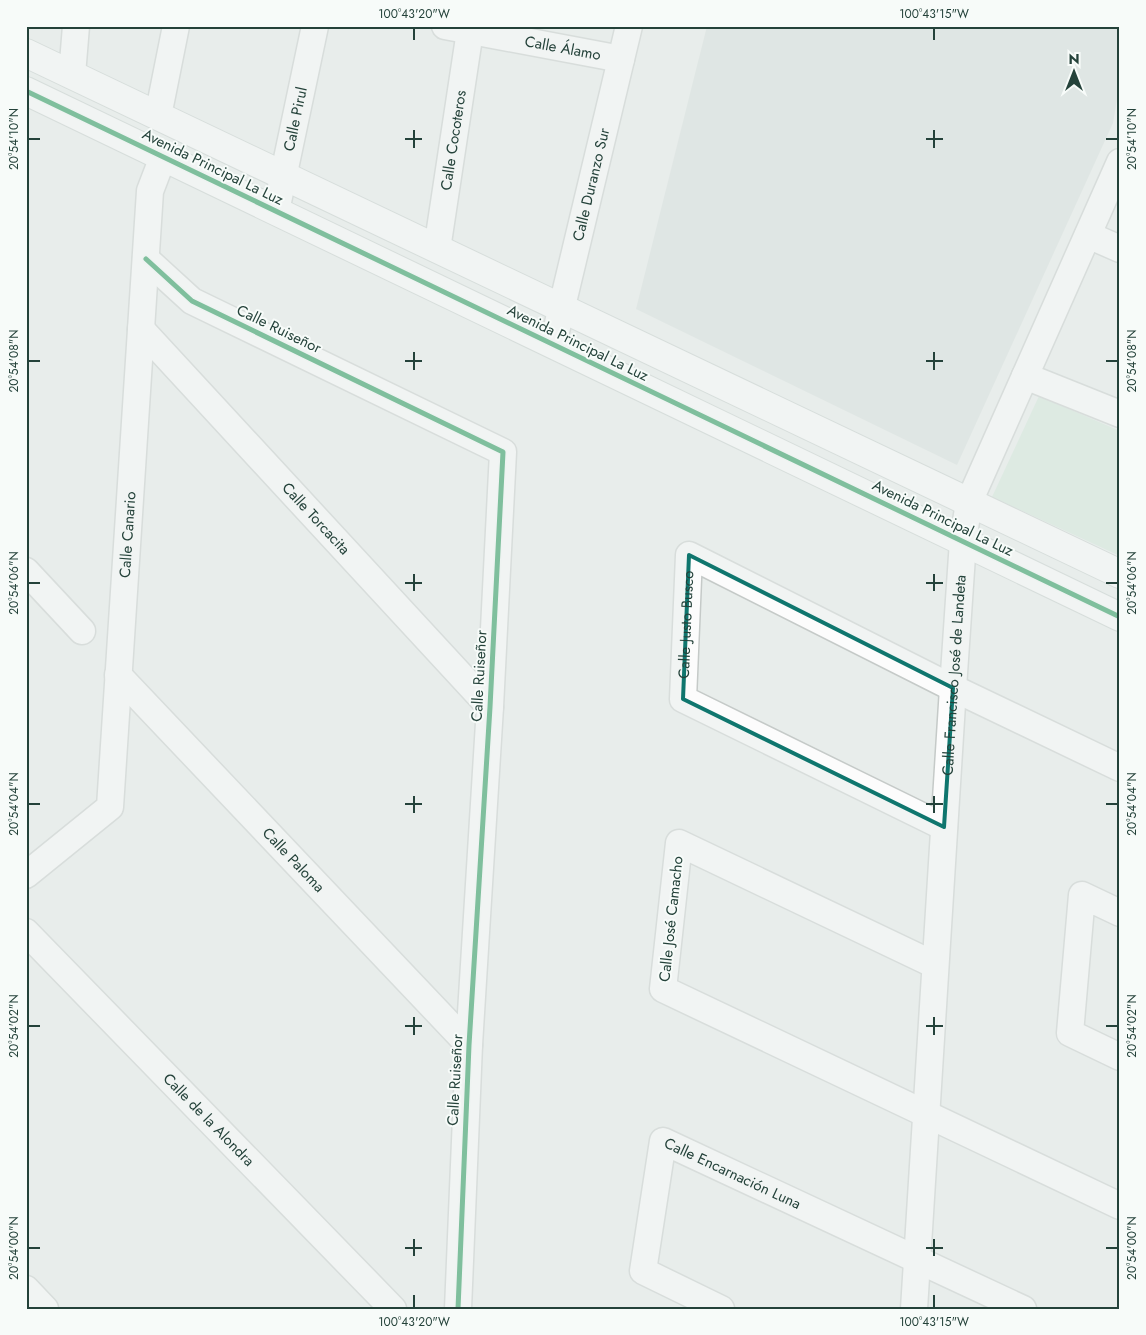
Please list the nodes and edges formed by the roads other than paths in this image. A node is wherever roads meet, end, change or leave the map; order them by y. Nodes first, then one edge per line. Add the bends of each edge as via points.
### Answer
1 (76, 26) edge
2 (176, 26) edge
3 (315, 26) edge
4 (629, 26) edge
5 (458, 29) edge
6 (26, 53) edge
7 (621, 59) junction
8 (72, 75) junction
9 (26, 91) edge
10 (158, 116) junction
11 (163, 157) junction
12 (1120, 162) edge
13 (283, 176) junction
14 (276, 211) junction
15 (1088, 235) junction
16 (437, 249) junction
17 (1120, 249) edge
18 (146, 259) junction
19 (562, 308) junction
20 (141, 329) junction
21 (553, 344) junction
22 (1025, 376) junction
23 (1120, 414) edge
24 (969, 502) junction
25 (963, 541) junction
26 (26, 571) edge
27 (1120, 574) edge
28 (1120, 617) edge
29 (82, 631) dead end
30 (118, 675) junction
31 (953, 688) junction
32 (490, 706) junction
33 (1120, 768) edge
34 (944, 827) junction
35 (26, 874) edge
36 (1120, 913) edge
37 (26, 932) edge
38 (935, 965) junction
39 (469, 1045) junction
40 (1120, 1057) edge
41 (926, 1113) junction
42 (1120, 1206) edge
43 (917, 1258) junction
44 (26, 1289) edge
45 (45, 1309) edge
46 (393, 1309) edge
47 (458, 1309) edge
48 (721, 1309) edge
49 (914, 1309) edge
50 (1023, 1309) edge

1 - 8 street
2 - 10 street
3 - 13 street, Calle Pirul
4 - 7 street, Calle Duranzo Sur
5 - 7 street, Calle Álamo
5 - 16 street, Calle Cocoteros
6 - 8 street, Avenida Principal La Luz
7 - 19 street, Calle Duranzo Sur
8 - 10 street, Avenida Principal La Luz
9 - 11 street, Avenida Principal La Luz
10 - 13 street, Avenida Principal La Luz
11 - 14 street, Avenida Principal La Luz
11 - 18 street, Calle Canario via 150,191
12 - 15 street, Calle Francisco José de Landeta
13 - 14 street, Calle Pirul
13 - 16 street, Avenida Principal La Luz
14 - 21 street, Avenida Principal La Luz
15 - 17 street
15 - 22 street, Calle Francisco José de Landeta
16 - 19 street, Avenida Principal La Luz
18 - 20 street, Calle Canario
18 - 32 street, Calle Ruiseñor via 192,301 503,452
19 - 21 street, Calle Duranzo Sur
19 - 24 street, Avenida Principal La Luz
20 - 30 street, Calle Canario
20 - 32 street, Calle Torcacita
21 - 25 street, Avenida Principal La Luz
22 - 23 street
22 - 24 street, Calle Francisco José de Landeta
24 - 25 street, Calle Francisco José de Landeta
24 - 27 street, Avenida Principal La Luz
25 - 28 street, Avenida Principal La Luz
25 - 31 street, Calle Francisco José de Landeta
26 - 29 street
30 - 35 street, Calle Canario via 110,807
30 - 39 street, Calle Paloma
31 - 33 street
31 - 34 street, Calle Francisco José de Landeta
31 - 34 street, Calle Justo Busco via 689,555 683,698
32 - 39 street, Calle Ruiseñor
34 - 38 street, Calle Francisco José de Landeta
36 - 40 street via 1082,895 1070,1033
37 - 46 street, Calle de la Alondra
38 - 41 street, Calle Francisco José de Landeta
38 - 41 street, Calle José Camacho via 679,843 663,989
39 - 47 street, Calle Ruiseñor
41 - 42 street
41 - 43 street, Calle Francisco José de Landeta
43 - 48 street, Calle Encarnación Luna via 663,1141 643,1271
43 - 49 street, Calle Francisco José de Landeta
43 - 50 street
44 - 45 street

